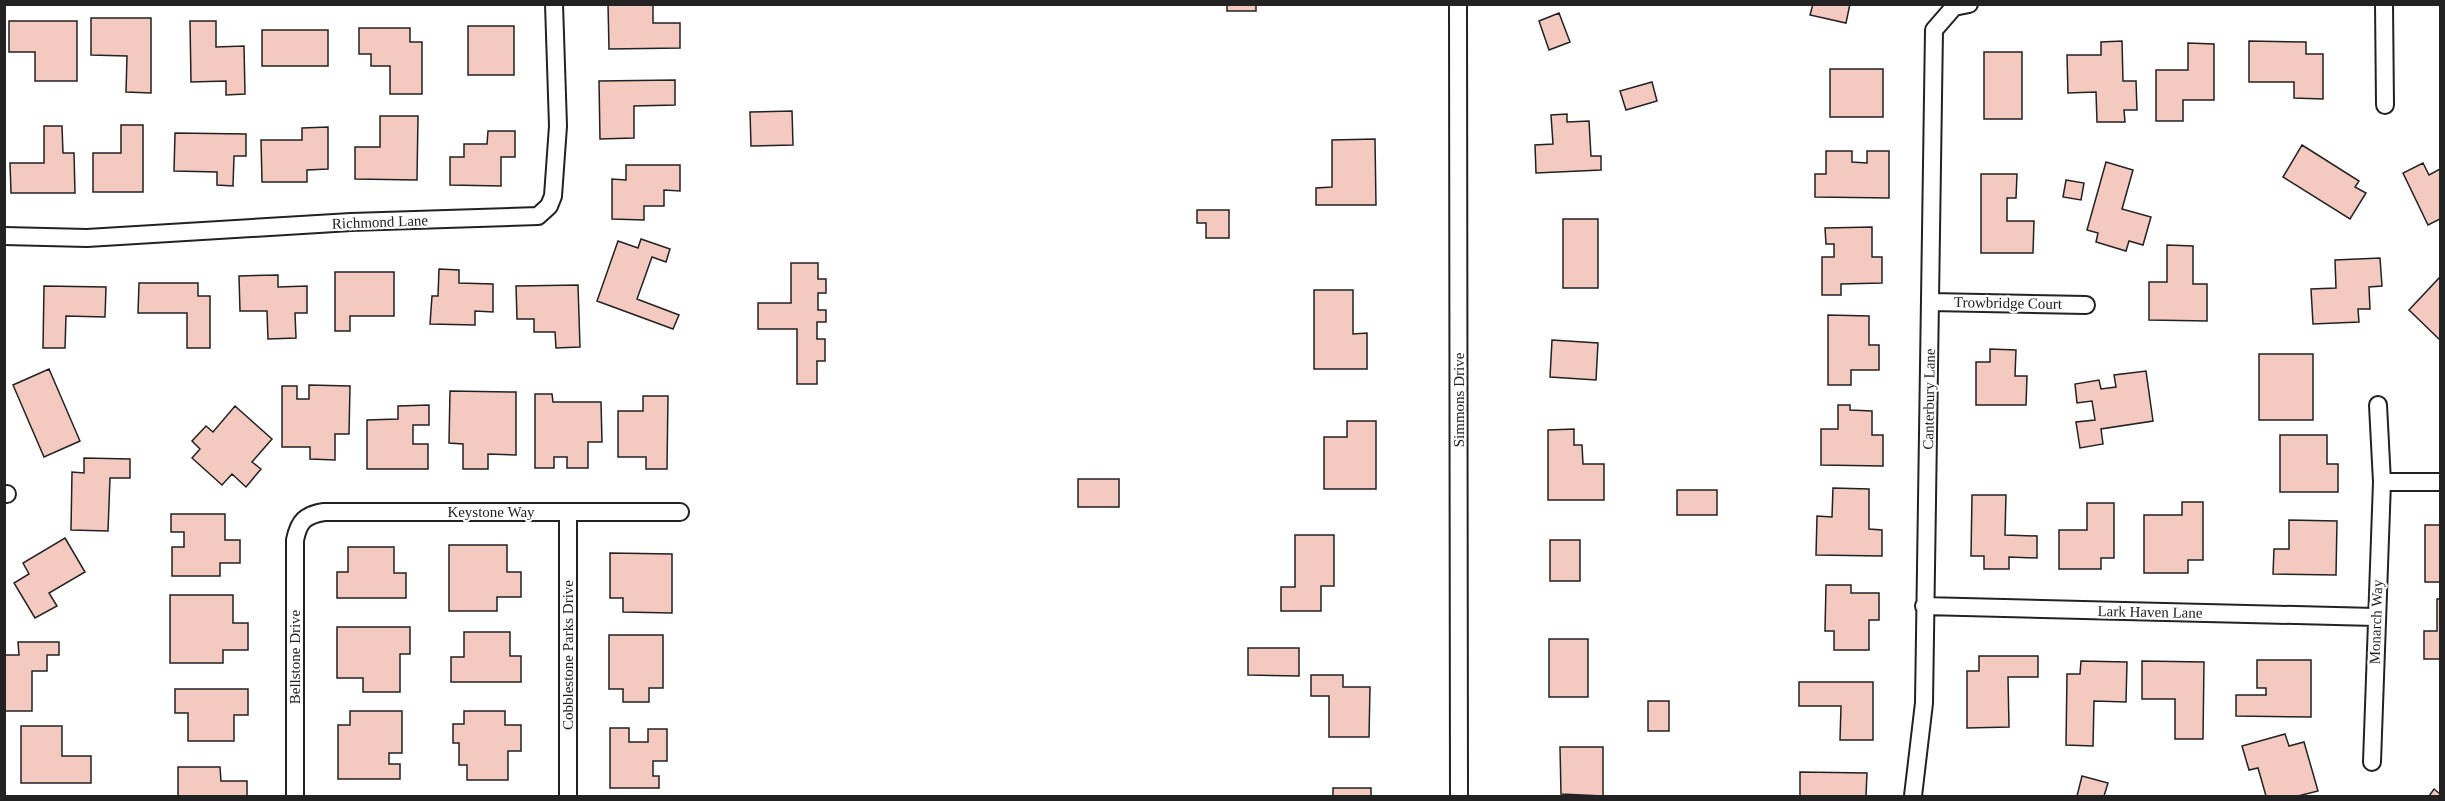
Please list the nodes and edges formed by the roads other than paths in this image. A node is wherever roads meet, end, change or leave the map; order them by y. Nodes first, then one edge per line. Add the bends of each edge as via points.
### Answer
1 (554, 4) edge
2 (1458, 4) edge
3 (2384, 4) edge
4 (1961, 6) edge
5 (2385, 105) dead end
6 (4, 236) edge
7 (1931, 302) junction
8 (2086, 305) dead end
9 (2378, 405) dead end
10 (2382, 482) junction
11 (2440, 483) edge
12 (680, 512) dead end
13 (568, 513) junction
14 (303, 519) joint
15 (1924, 606) junction
16 (2375, 617) junction
17 (2372, 762) dead end
18 (295, 796) edge
19 (568, 796) edge
20 (1459, 796) edge
21 (1914, 796) edge

1 - 6 street, Richmond Lane via 558,126 553,196 538,216 351,222 87,238
2 - 20 street, Simmons Drive
3 - 5 street
4 - 7 street, Canterbury Lane via 1934,30
7 - 8 street, Trowbridge Court
7 - 15 street, Canterbury Lane
9 - 10 street, Monarch Way
10 - 11 street
10 - 16 street, Monarch Way
12 - 13 street, Keystone Way
13 - 14 street, Keystone Way via 324,512
13 - 19 street, Cobblestone Parks Drive
14 - 18 street, Bellstone Drive via 295,540
15 - 16 street, Lark Haven Lane
15 - 21 street, Canterbury Lane via 1924,703
16 - 17 street, Monarch Way

